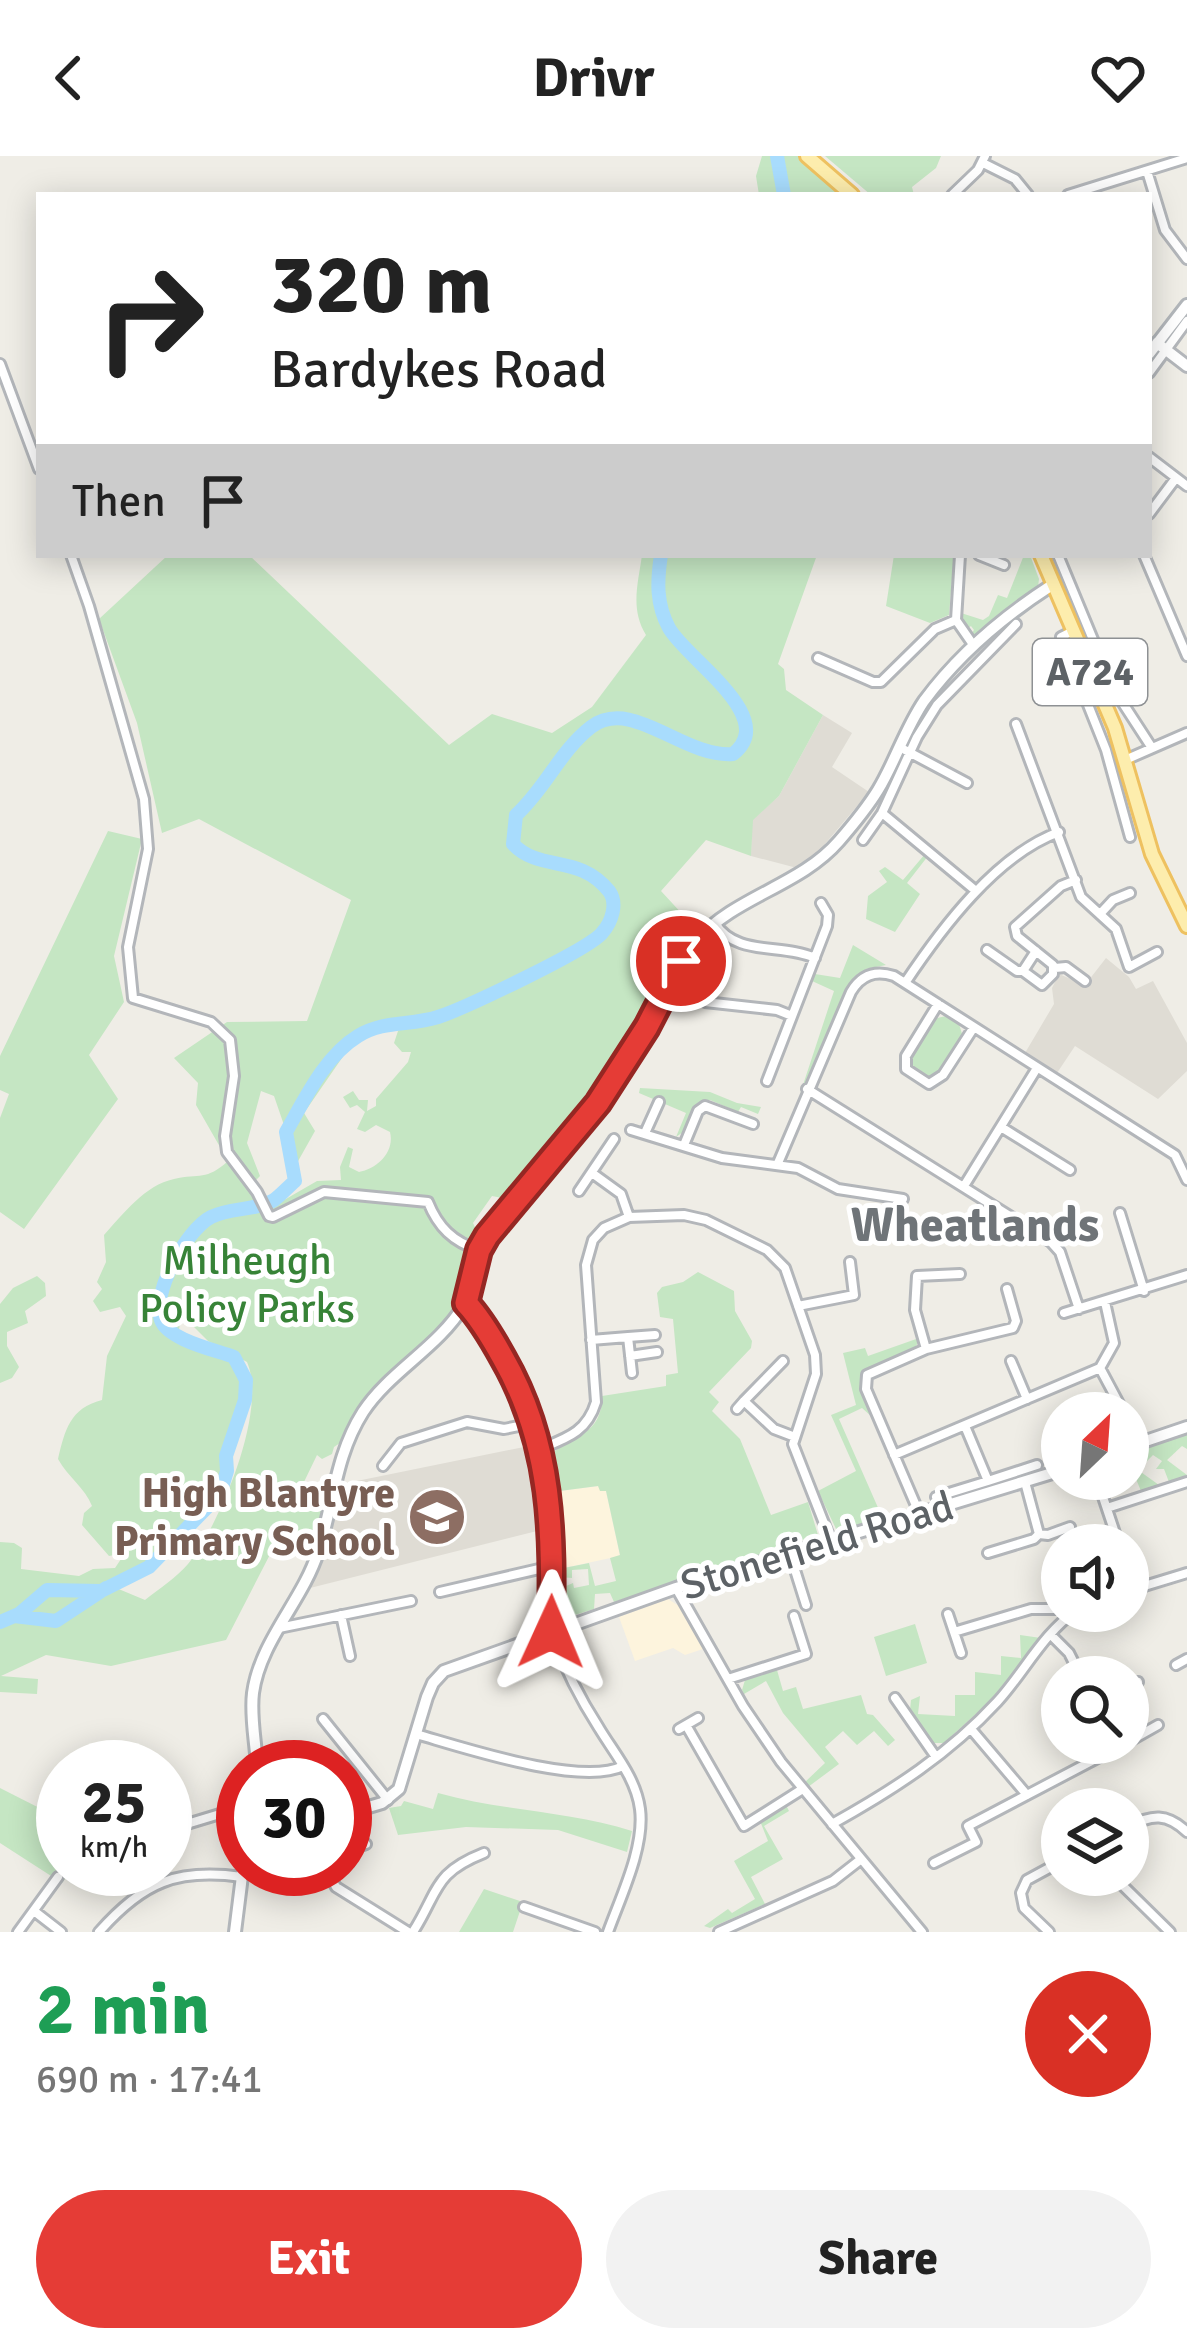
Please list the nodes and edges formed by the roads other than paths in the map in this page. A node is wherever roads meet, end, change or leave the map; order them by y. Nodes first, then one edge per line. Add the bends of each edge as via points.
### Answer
1 (807, 156) edge
2 (1187, 158) edge
3 (984, 159) edge
4 (1147, 171) junction
5 (849, 192) edge
6 (955, 192) edge
7 (1026, 192) edge
8 (1079, 192) edge
9 (1187, 259) edge
10 (1187, 305) edge
11 (1187, 321) edge
12 (1157, 349) edge
13 (0, 364) edge
14 (1187, 366) edge
15 (1152, 459) edge
16 (36, 462) edge
17 (1176, 478) junction
18 (1187, 486) edge
19 (1152, 510) edge
20 (71, 558) edge
21 (963, 558) edge
22 (993, 558) edge
23 (1042, 558) edge
24 (1059, 558) edge
25 (1145, 558) edge
26 (1004, 565) dead end
27 (1052, 585) junction
28 (956, 620) junction
29 (1016, 624) dead end
30 (1071, 632) junction
31 (974, 646) junction
32 (1187, 656) edge
33 (818, 658) dead end
34 (1016, 724) dead end
35 (1187, 733) edge
36 (1152, 748) junction
37 (905, 750) junction
38 (1124, 760) junction
39 (967, 783) dead end
40 (882, 813) junction
41 (1142, 822) junction
42 (1126, 826) junction
43 (1059, 832) junction
44 (1130, 837) dead end
45 (863, 839) dead end
46 (1076, 880) junction
47 (976, 891) junction
48 (1130, 893) dead end
49 (821, 903) dead end
50 (1100, 914) junction
51 (715, 923) junction
52 (1187, 926) edge
53 (987, 950) dead end
54 (1036, 951) junction
55 (1157, 952) dead end
56 (815, 958) junction
57 (1054, 968) junction
58 (1023, 971) junction
59 (1085, 981) dead end
60 (905, 983) junction
61 (705, 1002) dead end
62 (938, 1004) junction
63 (792, 1016) junction
64 (974, 1028) junction
65 (1037, 1067) junction
66 (767, 1081) dead end
67 (807, 1089) junction
68 (659, 1102) dead end
69 (753, 1124) dead end
70 (1001, 1127) junction
71 (631, 1130) dead end
72 (645, 1133) junction
73 (614, 1139) dead end
74 (684, 1145) junction
75 (778, 1163) junction
76 (1070, 1170) dead end
77 (592, 1173) junction
78 (1187, 1180) edge
79 (964, 1186) junction
80 (579, 1192) dead end
81 (903, 1199) dead end
82 (1120, 1213) dead end
83 (629, 1217) junction
84 (479, 1250) junction
85 (850, 1262) dead end
86 (961, 1274) dead end
87 (1187, 1275) edge
88 (1007, 1289) dead end
89 (1144, 1291) junction
90 (1105, 1302) junction
91 (466, 1303) junction
92 (798, 1306) junction
93 (1078, 1309) junction
94 (1064, 1313) dead end
95 (655, 1335) dead end
96 (628, 1337) junction
97 (591, 1340) junction
98 (926, 1349) junction
99 (657, 1352) dead end
100 (630, 1356) junction
101 (783, 1360) dead end
102 (1012, 1361) dead end
103 (1100, 1368) junction
104 (632, 1373) dead end
105 (1113, 1392) edge
106 (1027, 1399) junction
107 (534, 1423) junction
108 (965, 1426) junction
109 (1187, 1427) edge
110 (795, 1437) junction
111 (1149, 1441) edge
112 (383, 1443) dead end
113 (540, 1448) junction
114 (392, 1452) junction
115 (894, 1455) junction
116 (1037, 1465) dead end
117 (383, 1466) dead end
118 (1041, 1477) edge
119 (988, 1481) junction
120 (1187, 1481) edge
121 (1025, 1483) junction
122 (936, 1497) dead end
123 (1104, 1500) edge
124 (1107, 1508) junction
125 (920, 1515) junction
126 (1112, 1524) edge
127 (1039, 1534) joint
128 (831, 1541) junction
129 (988, 1553) dead end
130 (790, 1554) junction
131 (552, 1566) junction
132 (1187, 1573) edge
133 (1149, 1585) edge
134 (676, 1588) junction
135 (440, 1592) dead end
136 (411, 1601) dead end
137 (806, 1605) dead end
138 (1041, 1610) edge
139 (948, 1614) dead end
140 (341, 1615) junction
141 (794, 1616) dead end
142 (279, 1628) junction
143 (551, 1632) junction
144 (954, 1632) junction
145 (1053, 1632) edge
146 (1051, 1635) junction
147 (961, 1653) dead end
148 (350, 1656) dead end
149 (1070, 1656) edge
150 (1187, 1659) edge
151 (1176, 1664) dead end
152 (728, 1679) junction
153 (895, 1698) dead end
154 (698, 1718) dead end
155 (323, 1719) dead end
156 (1158, 1725) dead end
157 (971, 1729) junction
158 (1149, 1730) edge
159 (416, 1734) junction
160 (256, 1740) edge
161 (936, 1757) junction
162 (1085, 1764) edge
163 (623, 1766) junction
164 (801, 1790) junction
165 (1027, 1795) junction
166 (388, 1800) junction
167 (372, 1805) edge
168 (1149, 1818) edge
169 (831, 1824) junction
170 (1187, 1832) edge
171 (484, 1853) dead end
172 (860, 1860) junction
173 (934, 1863) dead end
174 (216, 1873) edge
175 (1041, 1873) edge
176 (47, 1896) edge
177 (239, 1896) edge
178 (351, 1896) edge
179 (1133, 1896) edge
180 (524, 1907) dead end
181 (34, 1911) junction
182 (18, 1932) edge
183 (62, 1932) edge
184 (99, 1932) edge
185 (235, 1932) edge
186 (411, 1932) edge
187 (595, 1932) edge
188 (608, 1932) edge
189 (718, 1932) edge
190 (922, 1932) edge
191 (1048, 1932) edge
192 (1170, 1932) edge

1 - 5 main road
2 - 4 street
3 - 6 street
3 - 7 street
4 - 8 street
4 - 9 street via 1165,230
10 - 12 main road
11 - 12 street
12 - 14 main road
13 - 16 street
15 - 17 street
17 - 18 street
17 - 19 street
20 - 84 street via 144,800 148,849 128,947 133,998 211,1022 230,1040 227,1152 269,1216 324,1192 428,1202 458,1244
21 - 28 street
22 - 26 street
23 - 27 main road, A724
24 - 36 street via 1117,697
25 - 32 street
27 - 30 main road, A724
27 - 31 main road
28 - 31 street
28 - 33 street via 935,629 881,682
29 - 37 street
30 - 38 main road, A724
30 - 42 street via 1061,637
31 - 37 main road via 924,702
34 - 43 street
35 - 36 street
36 - 38 street
37 - 39 street
37 - 40 street
37 - 51 main road via 829,852
38 - 41 main road, A724
40 - 45 street
40 - 47 street
41 - 42 street
41 - 52 main road, A724
42 - 44 street
43 - 46 street
43 - 47 street
46 - 50 street via 1086,905
46 - 54 street via 1015,927
47 - 60 street
48 - 50 street
49 - 56 street via 832,914
50 - 55 street via 1116,929 1129,967
51 - 56 street via 737,944
51 - 84 main road via 681,961 598,1103
53 - 58 street
54 - 57 street
54 - 58 street
56 - 63 street
57 - 58 street via 1042,985
57 - 59 street
60 - 62 street
60 - 67 street via 876,973 856,984
61 - 63 street
62 - 64 street
62 - 64 street via 906,1057 916,1079 940,1079
63 - 66 street
64 - 65 street
65 - 70 street
65 - 78 street via 1175,1156
67 - 75 street
67 - 79 street
68 - 72 street
69 - 74 street via 705,1106
70 - 76 street
70 - 79 street
71 - 72 street
72 - 74 street
73 - 77 street
74 - 75 street
75 - 81 street via 838,1189
77 - 80 street
77 - 83 street via 621,1194
79 - 93 street via 1051,1242
82 - 89 street
83 - 92 street via 695,1216 767,1250 785,1268
83 - 97 street via 604,1228 589,1250
84 - 91 main road
85 - 92 street via 854,1295
86 - 98 street via 916,1276
87 - 89 street
88 - 98 street via 1013,1328
89 - 90 street
90 - 93 street
90 - 103 street via 1114,1343
91 - 107 street
91 - 142 main road via 365,1408 335,1473 314,1565
92 - 110 street via 817,1364
93 - 94 street
95 - 96 street
96 - 97 street
96 - 100 street
97 - 113 street via 590,1421
98 - 115 street via 867,1375
99 - 100 street
100 - 104 street
101 - 110 street via 741,1405
102 - 106 street
103 - 105 street
103 - 106 street
106 - 108 street
107 - 113 street
107 - 114 street via 504,1429 467,1422
108 - 115 street
108 - 119 street
109 - 111 main road
110 - 128 street
112 - 114 street
113 - 131 street
114 - 117 street
115 - 125 street
116 - 119 street
118 - 121 main road, Stonefield Road
119 - 122 street
120 - 124 street
121 - 125 main road, Stonefield Road
121 - 127 street
123 - 124 street
124 - 126 street
125 - 128 main road, Stonefield Road
127 - 129 street
128 - 130 main road, Stonefield Road
130 - 134 main road, Stonefield Road
130 - 137 street
131 - 135 street
131 - 143 street
132 - 133 street
134 - 143 main road, Stonefield Road
134 - 152 street
136 - 140 street
138 - 144 street
139 - 144 street
140 - 142 street
140 - 148 street
141 - 152 street via 806,1654
142 - 160 main road via 254,1692
143 - 159 main road, Stonefield Road via 444,1671
143 - 163 street
144 - 147 street
145 - 146 street
146 - 149 street
146 - 157 street
150 - 151 street
152 - 164 street
153 - 161 street
154 - 164 street via 683,1727 744,1826
155 - 166 street
156 - 158 street
157 - 161 street
157 - 165 street
159 - 163 street via 533,1765 609,1772
159 - 166 main road, Stonefield Road via 402,1783
161 - 169 street
162 - 165 street
163 - 188 street via 640,1822
164 - 169 street
165 - 173 street via 968,1826 976,1842
166 - 167 main road
168 - 170 street via 1169,1818
169 - 172 street
171 - 186 street via 436,1886
172 - 189 street via 833,1882
172 - 190 street
174 - 184 street via 181,1874 142,1894
175 - 191 street via 1021,1893 1024,1908
176 - 181 street
177 - 185 main road
178 - 186 street
179 - 192 street
180 - 187 street
181 - 182 street
181 - 183 street

